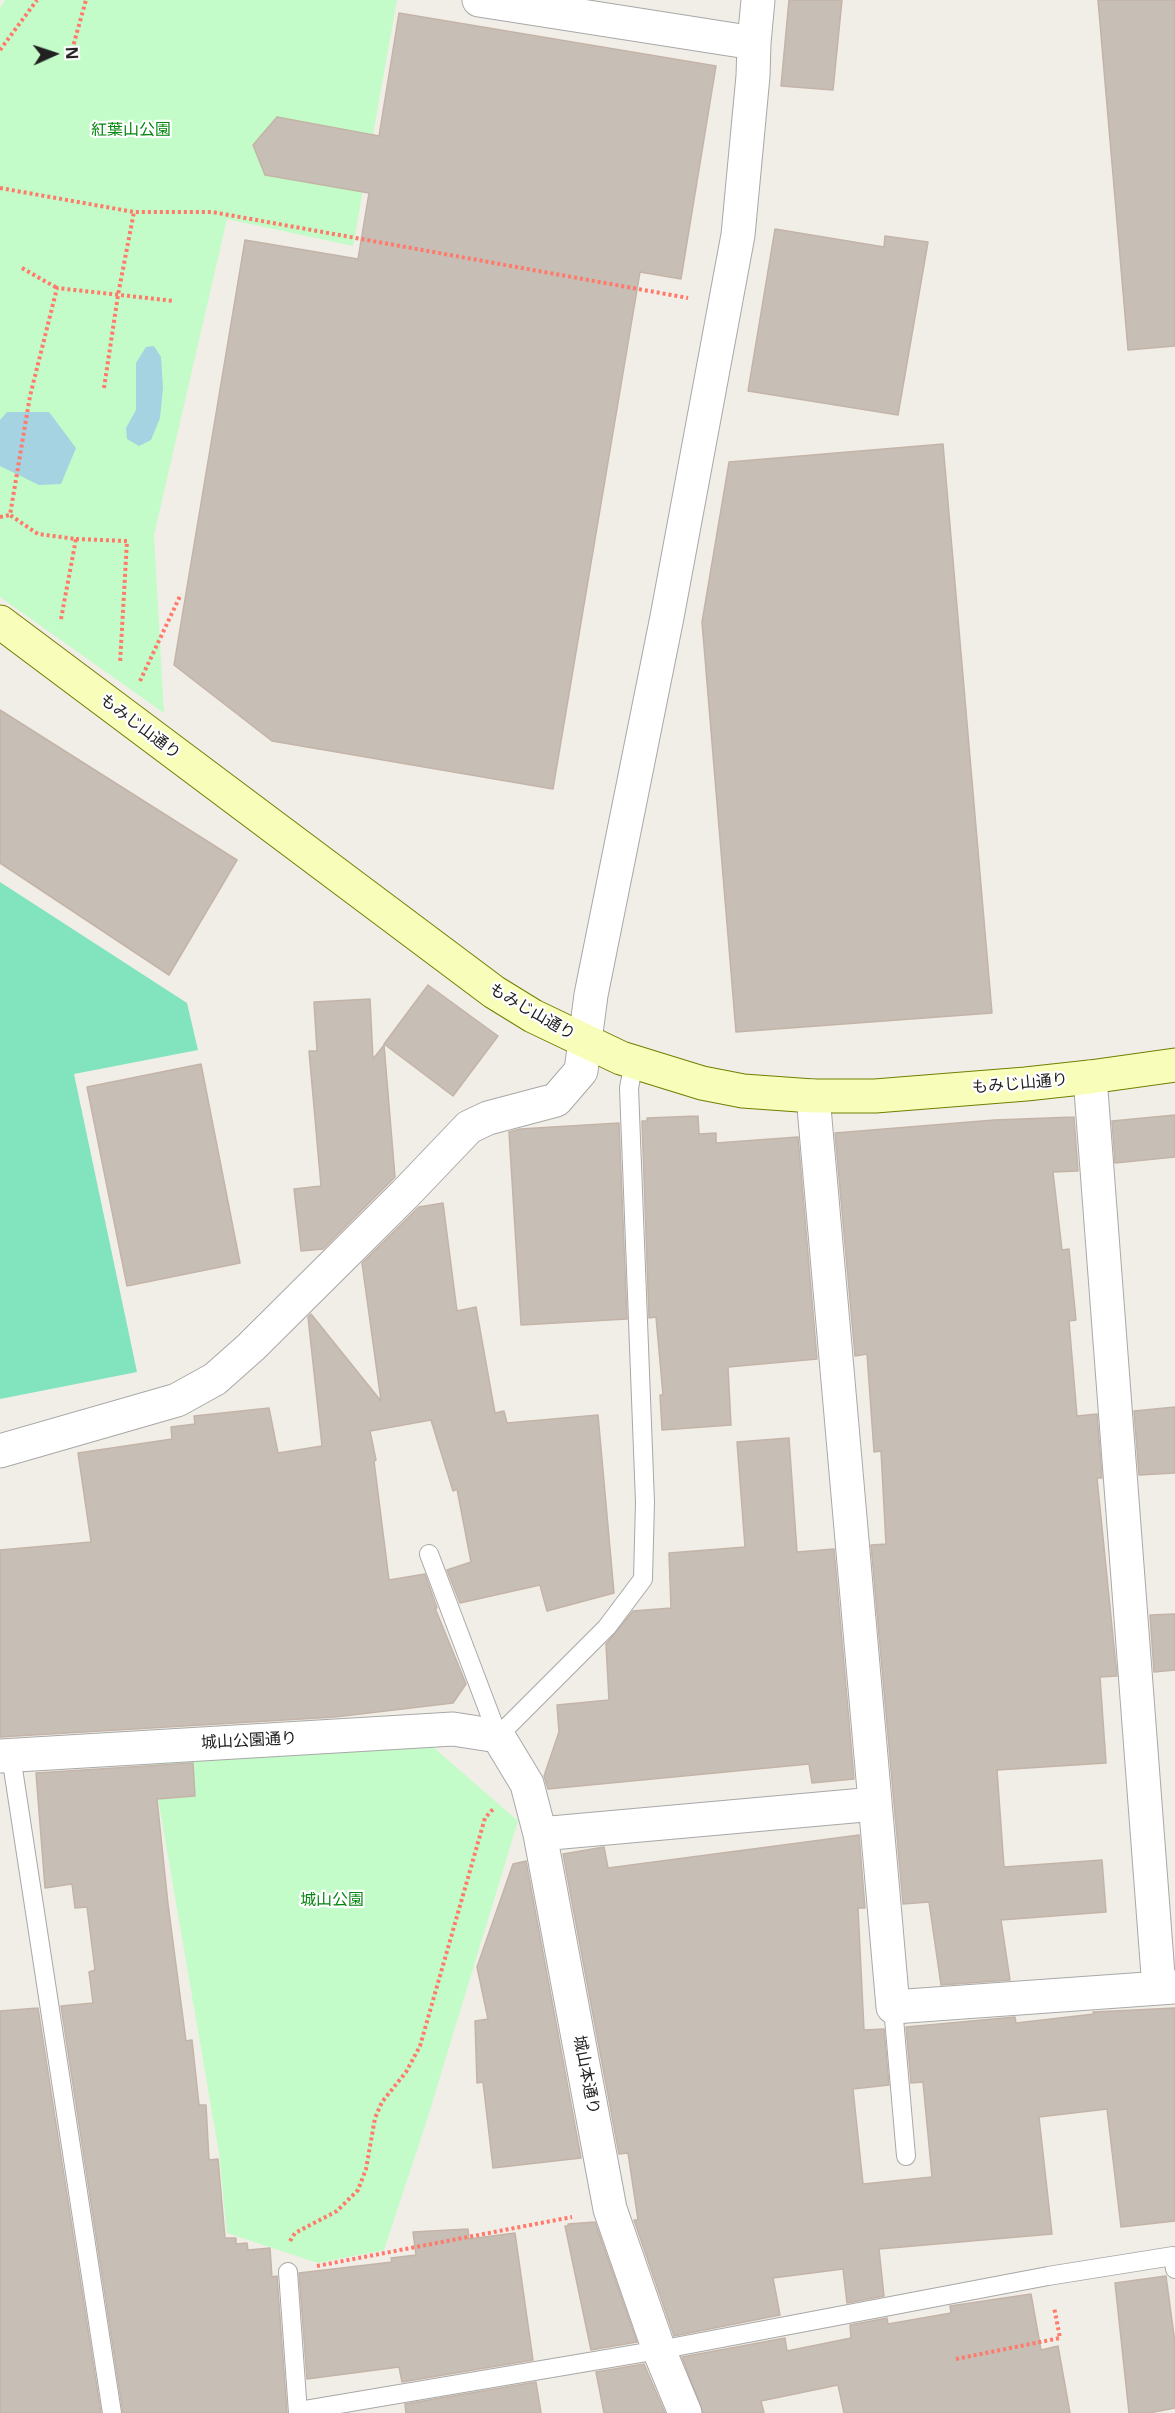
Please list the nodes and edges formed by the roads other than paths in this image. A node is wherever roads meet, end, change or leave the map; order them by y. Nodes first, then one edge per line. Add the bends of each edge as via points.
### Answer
1 (479, 0) edge
2 (758, 0) edge
3 (580, 8) edge
4 (754, 43) junction
5 (0, 622) edge
6 (586, 1043) junction
7 (634, 1062) junction
8 (1175, 1065) edge
9 (1090, 1077) junction
10 (813, 1096) junction
11 (0, 1451) edge
12 (429, 1554) dead end
13 (498, 1736) junction
14 (5, 1756) edge
15 (875, 1803) junction
16 (540, 1834) junction
17 (1167, 1988) edge
18 (893, 2007) junction
19 (906, 2157) dead end
20 (1175, 2269) edge
21 (288, 2272) road end
22 (659, 2350) junction
23 (298, 2412) edge
24 (112, 2413) edge
25 (685, 2413) edge

1 - 3 street
2 - 4 street
3 - 4 street
4 - 6 street via 738,235 668,616 591,995
5 - 6 street, もみじ山通り via 495,992
6 - 7 street, もみじ山通り
6 - 11 street via 581,1071 556,1100 469,1126 397,1202 215,1379 177,1400
7 - 10 street, もみじ山通り via 743,1092
7 - 13 lane via 629,1088 645,1502 643,1579 607,1627
8 - 9 street, もみじ山通り
9 - 10 street, もみじ山通り via 875,1096
9 - 17 street
10 - 15 street
12 - 13 lane
13 - 14 street, 城山公園通り via 453,1729
13 - 16 street, 城山本通り via 527,1784
14 - 24 lane
15 - 16 street
15 - 18 street
16 - 22 street, 城山本通り via 610,2209
17 - 18 street
18 - 19 lane
20 - 22 lane via 1173,2256
21 - 23 lane
22 - 23 lane
22 - 25 street, 城山本通り

